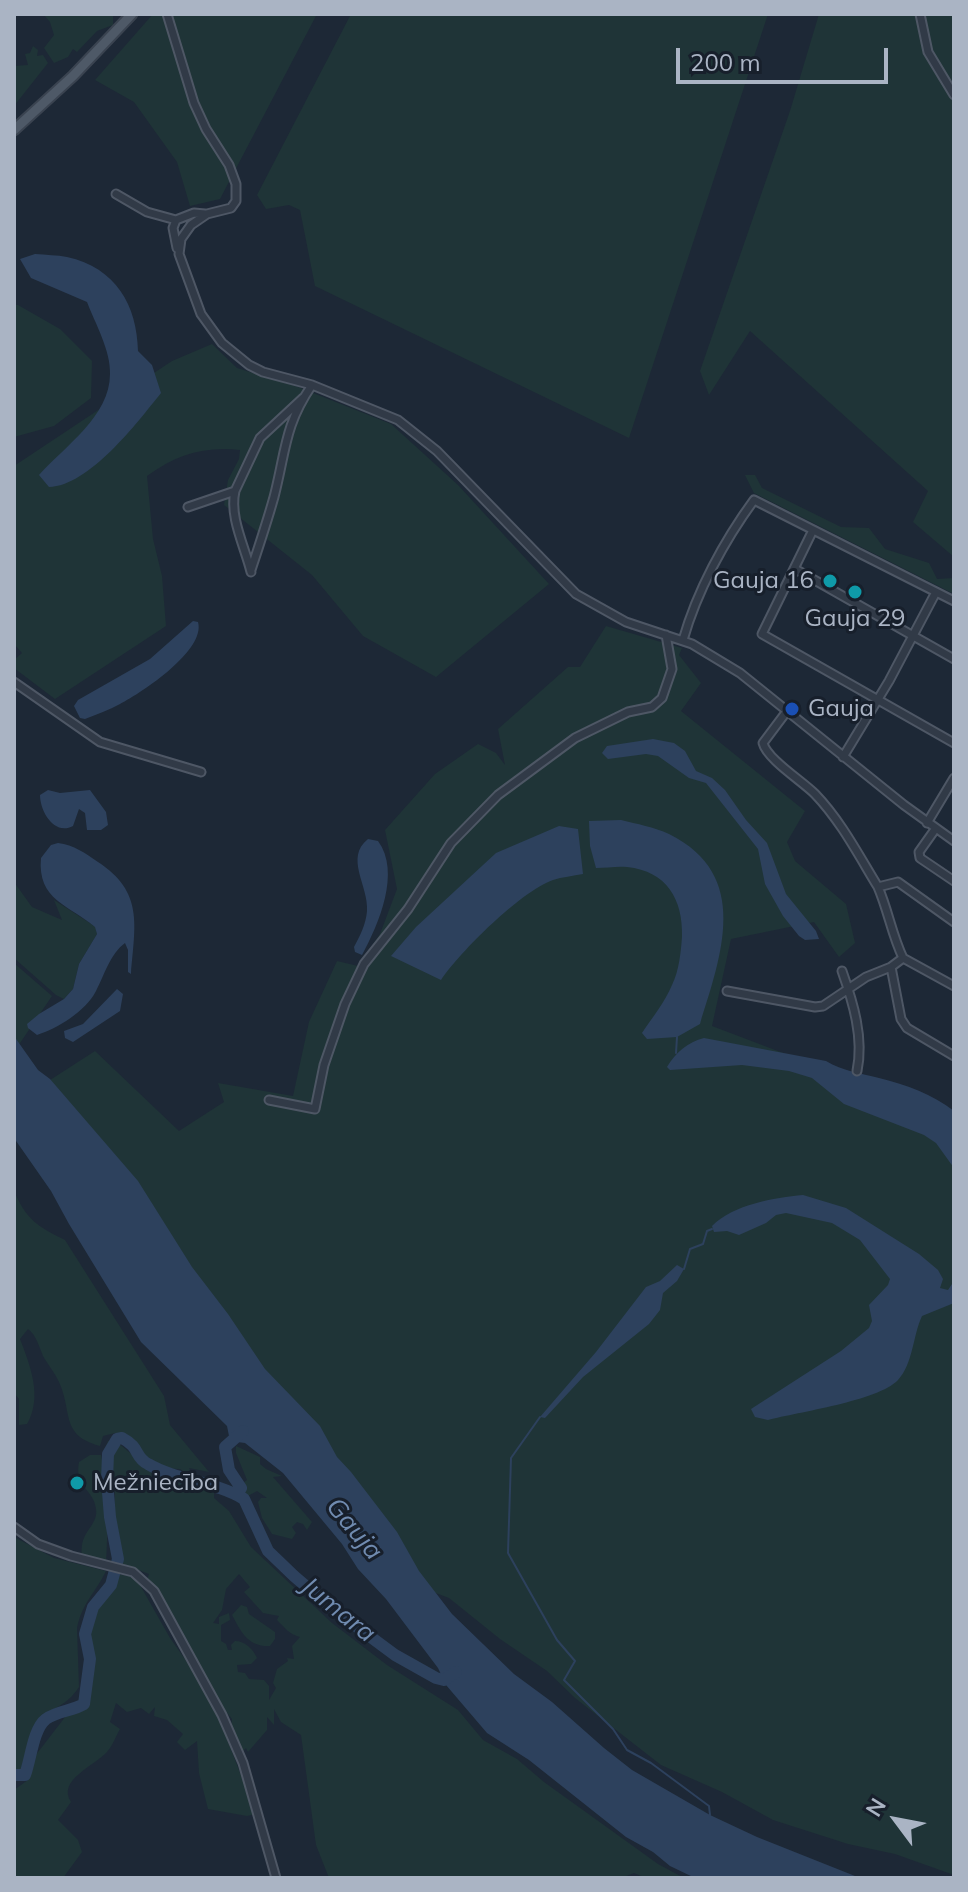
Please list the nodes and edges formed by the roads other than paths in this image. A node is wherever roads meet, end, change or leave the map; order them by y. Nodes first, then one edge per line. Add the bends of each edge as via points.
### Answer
1 (132, 14) edge
2 (167, 14) edge
3 (920, 14) edge
4 (954, 95) edge
5 (14, 130) edge
6 (116, 194) dead end
7 (207, 214) junction
8 (176, 220) junction
9 (179, 254) junction
10 (312, 385) junction
11 (303, 398) junction
12 (235, 491) junction
13 (188, 507) dead end
14 (813, 530) junction
15 (795, 569) junction
16 (936, 592) junction
17 (954, 601) edge
18 (666, 635) junction
19 (912, 636) junction
20 (683, 640) junction
21 (954, 659) edge
22 (14, 682) edge
23 (878, 700) junction
24 (787, 711) junction
25 (954, 743) edge
26 (843, 757) junction
27 (201, 772) dead end
28 (954, 778) edge
29 (954, 786) edge
30 (954, 800) edge
31 (927, 823) junction
32 (936, 828) junction
33 (954, 841) edge
34 (954, 881) edge
35 (878, 887) junction
36 (954, 922) edge
37 (903, 958) junction
38 (891, 967) junction
39 (842, 971) dead end
40 (954, 986) edge
41 (848, 988) junction
42 (727, 991) dead end
43 (954, 1056) edge
44 (857, 1071) dead end
45 (269, 1100) dead end
46 (14, 1527) edge
47 (276, 1878) edge

1 - 5 main road
2 - 7 street via 194,103 236,184 231,208
3 - 4 street via 928,52
6 - 8 street via 147,212
7 - 8 street
7 - 9 street via 181,239
8 - 9 street
9 - 10 street via 201,314 222,343 263,372
10 - 11 street
10 - 18 street via 412,429 576,594 626,622
11 - 12 street via 260,438
11 - 12 street via 288,429 251,572 235,512
12 - 13 street
14 - 15 street
14 - 16 street
14 - 20 street via 754,500 717,560
15 - 19 street
15 - 23 street via 762,634
16 - 17 street
16 - 19 street
18 - 20 street
18 - 45 street via 672,669 662,698 575,738 498,795 451,843 364,964 324,1065 315,1109
19 - 21 street
19 - 23 street
20 - 24 street via 740,673
22 - 27 street via 100,742
23 - 25 street
23 - 26 street
24 - 26 street
24 - 35 street via 763,743 765,752 825,806
26 - 31 street
28 - 31 street
29 - 30 street via 949,795
31 - 32 street
32 - 33 street
32 - 34 street via 920,858
35 - 36 street via 898,882
35 - 37 street
37 - 38 street
37 - 40 street
38 - 41 street
38 - 43 street via 907,1028
39 - 41 street
41 - 42 street via 815,1007
41 - 44 street via 861,1054
46 - 47 street via 38,1544 133,1572 154,1591 243,1763

